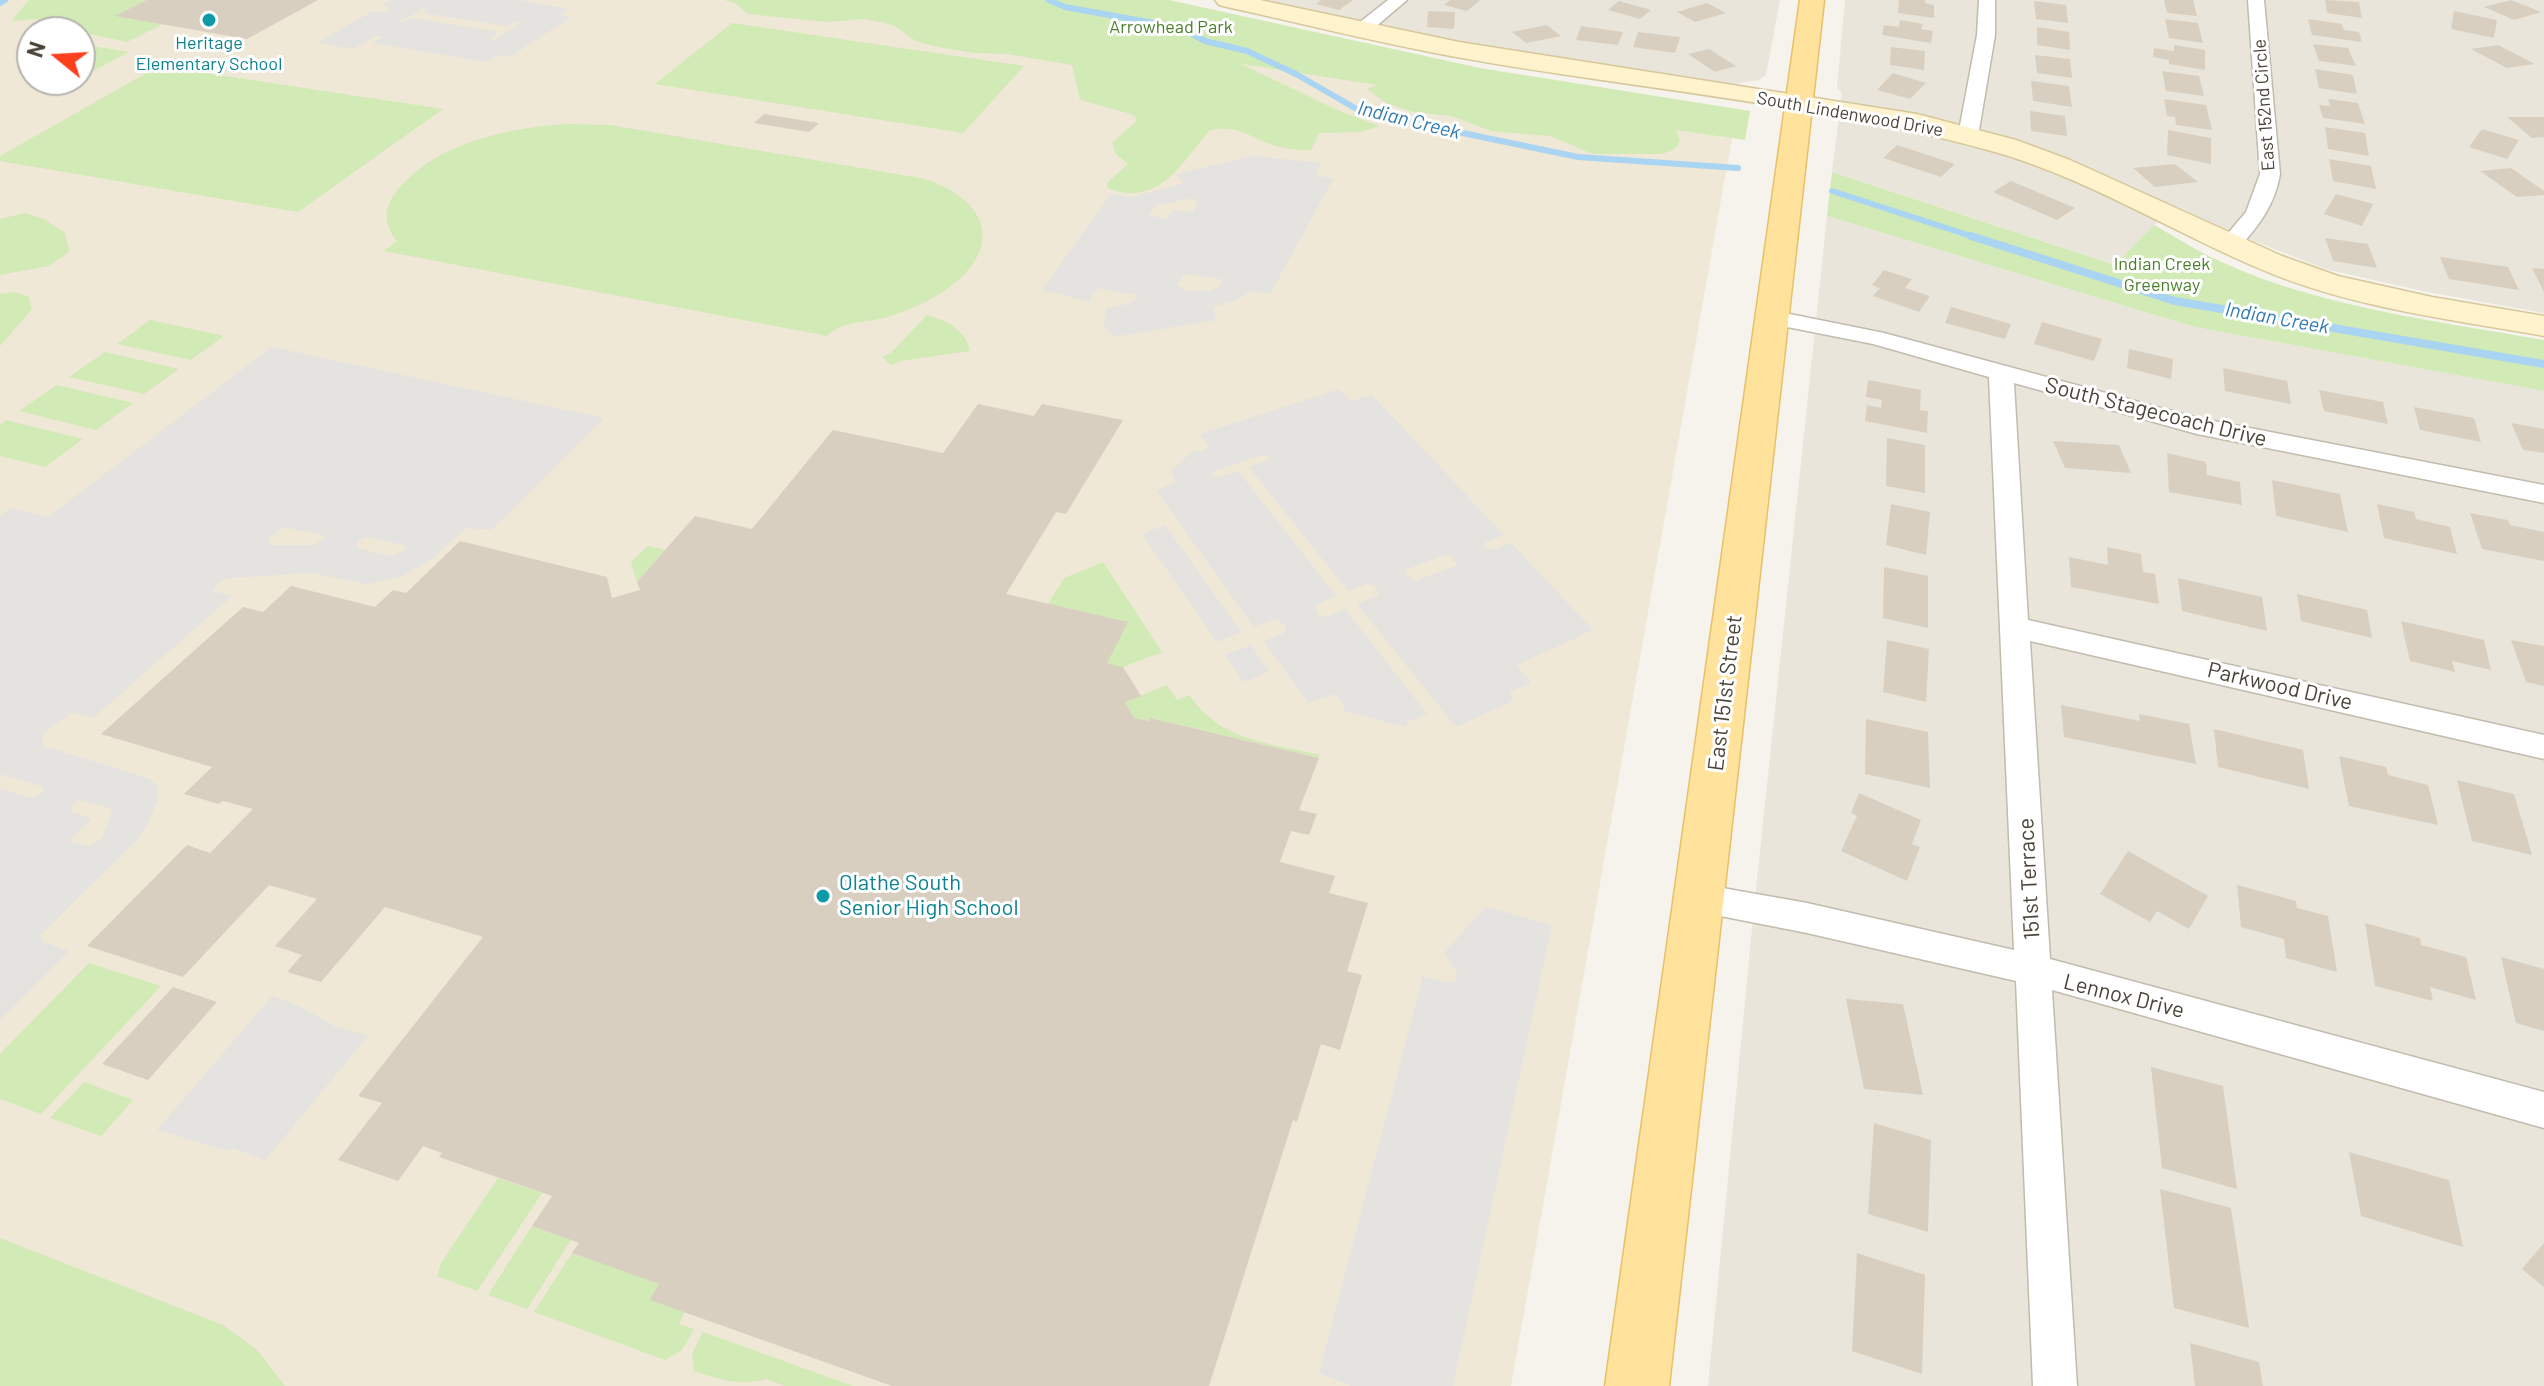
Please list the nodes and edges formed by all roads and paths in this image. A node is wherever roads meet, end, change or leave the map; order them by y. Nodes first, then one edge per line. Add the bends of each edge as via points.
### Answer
1 (1227, 0) edge
2 (1399, 0) edge
3 (1812, 0) edge
4 (1987, 0) edge
5 (2256, 0) edge
6 (1361, 30) junction
7 (1799, 103) junction
8 (1968, 136) junction
9 (2229, 245) junction
10 (1770, 317) junction
11 (2544, 326) edge
12 (2001, 372) junction
13 (2544, 494) edge
14 (2015, 627) junction
15 (2544, 747) edge
16 (1700, 898) junction
17 (2035, 972) junction
18 (2544, 1110) edge
19 (1637, 1386) edge
20 (2055, 1386) edge

1 - 6 street, South Lindenwood Drive
2 - 6 street
3 - 7 main road, East 151st Street
4 - 8 street
5 - 9 street, East 152nd Circle via 2270,174 2258,215
6 - 7 street, South Lindenwood Drive via 1560,68
7 - 8 street, South Lindenwood Drive
7 - 10 main road, East 151st Street
8 - 9 street, South Lindenwood Drive via 2096,181
9 - 11 street, South Lindenwood Drive via 2386,298
10 - 12 street, South Stagecoach Drive
10 - 16 main road, East 151st Street
12 - 13 street, South Stagecoach Drive via 2197,426
12 - 14 street, 151st Terrace
14 - 15 street, Parkwood Drive
14 - 17 street, 151st Terrace
16 - 17 street, Lennox Drive via 1797,914
16 - 19 main road, East 151st Street
17 - 18 street, Lennox Drive
17 - 20 street, 151st Terrace

